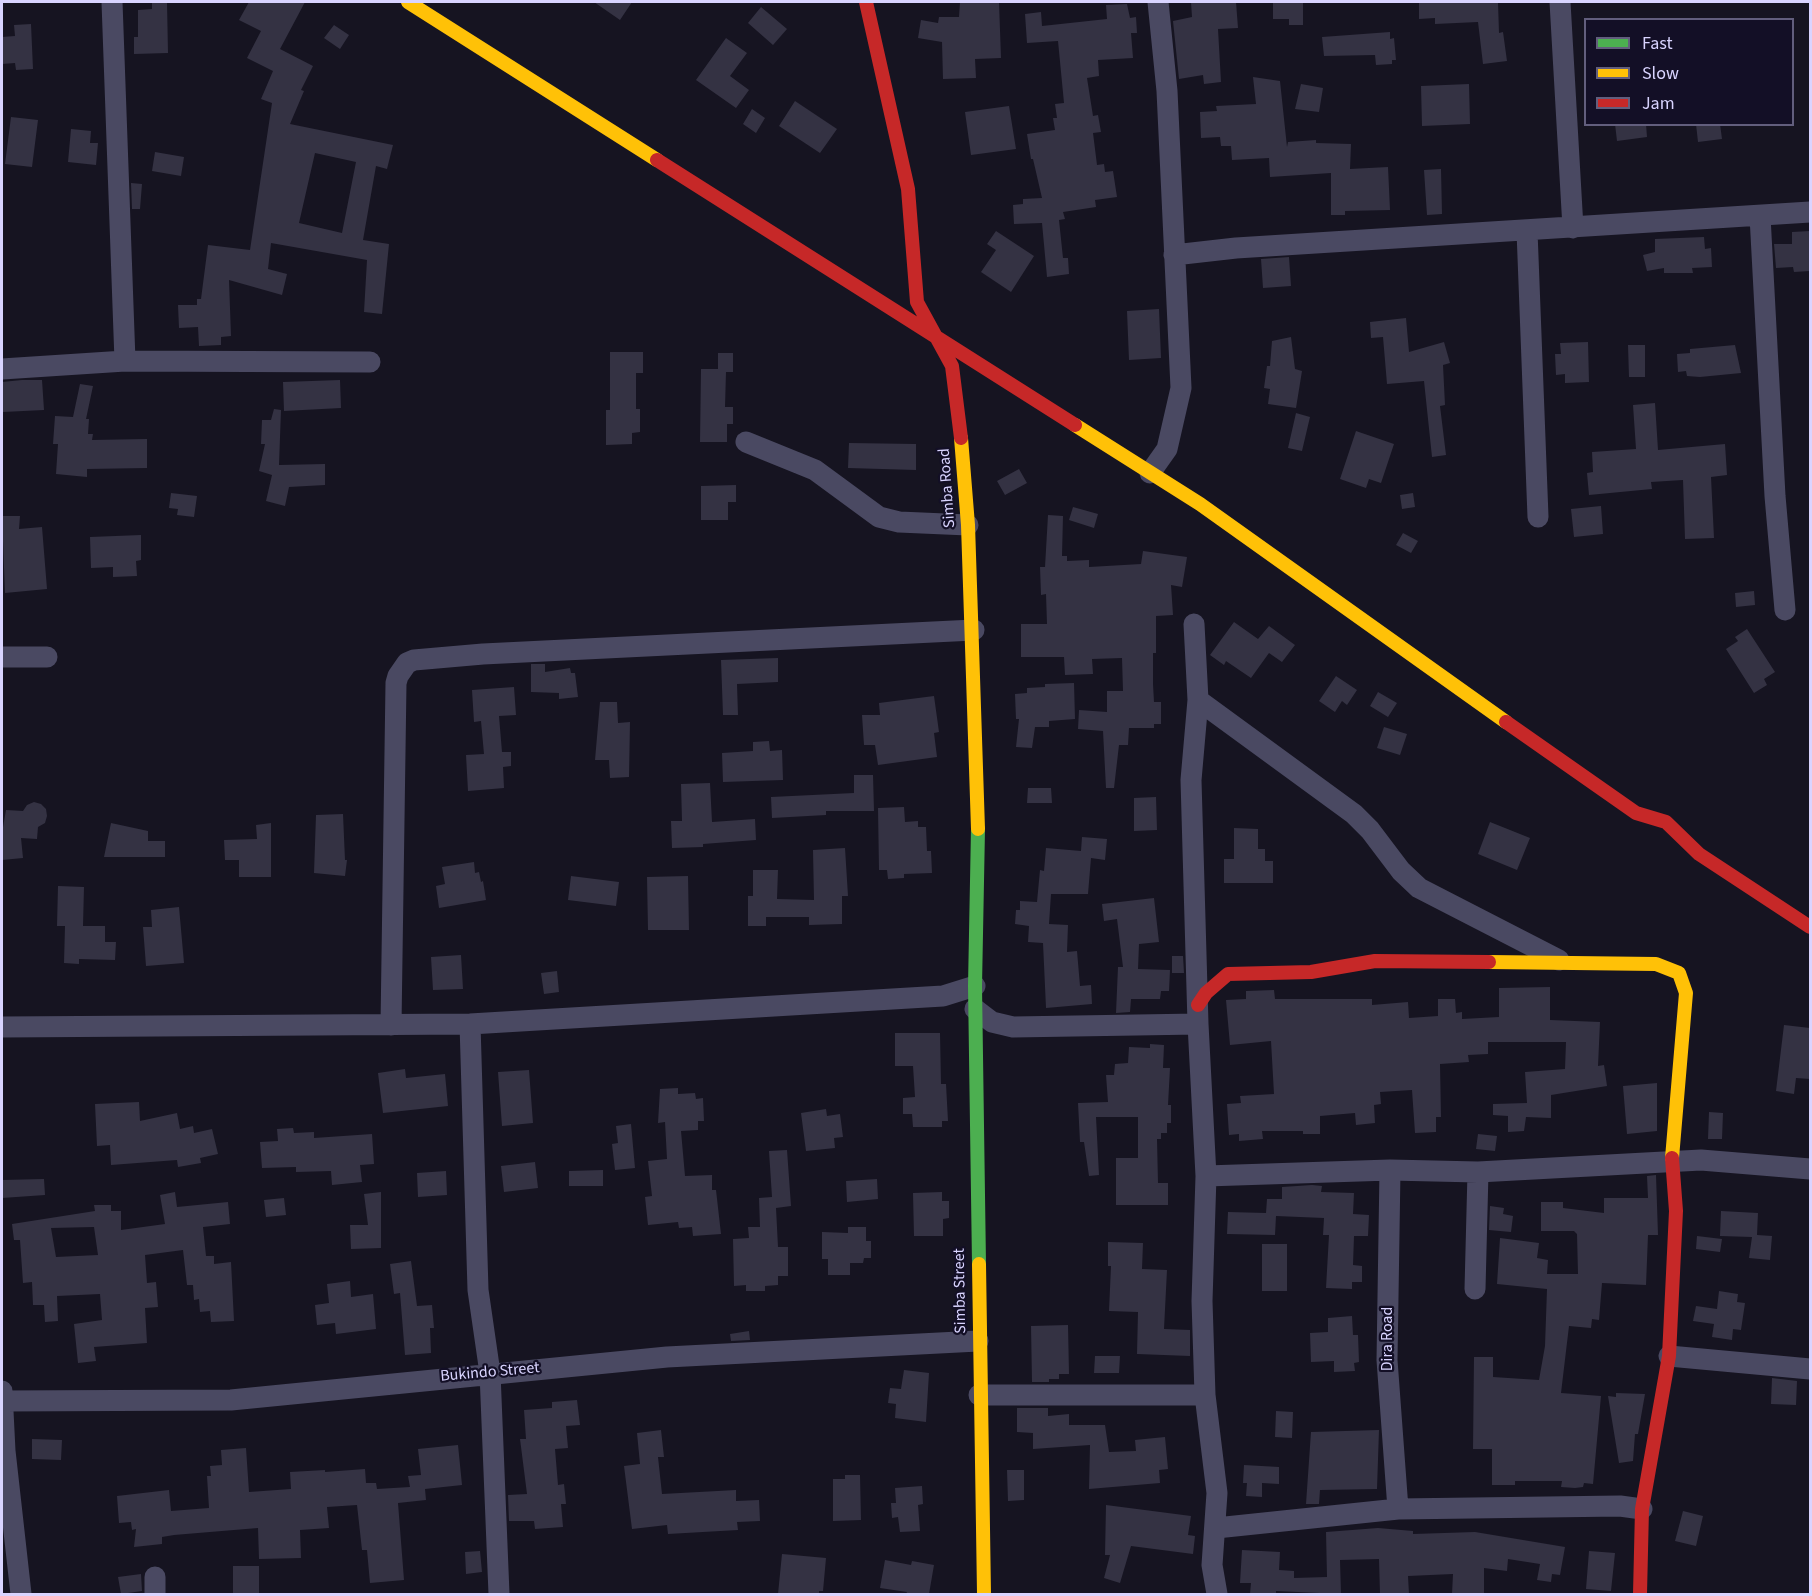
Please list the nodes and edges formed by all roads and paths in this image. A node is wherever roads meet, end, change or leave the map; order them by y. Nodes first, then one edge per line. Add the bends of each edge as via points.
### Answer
1 (112, 2) edge
2 (408, 2) edge
3 (866, 2) edge
4 (1158, 2) edge
5 (1560, 2) edge
6 (1810, 212) edge
7 (1760, 216) junction
8 (1574, 228) junction
9 (1527, 231) junction
10 (1174, 255) junction
11 (935, 335) junction
12 (125, 361) junction
13 (370, 362) dead end
14 (2, 369) edge
15 (746, 442) dead end
16 (1150, 473) junction
17 (1539, 517) dead end
18 (968, 525) junction
19 (1785, 610) dead end
20 (1194, 624) dead end
21 (974, 630) junction
22 (2, 657) edge
23 (47, 657) dead end
24 (1198, 700) junction
25 (1810, 927) edge
26 (1567, 964) junction
27 (975, 986) junction
28 (975, 1009) junction
29 (1198, 1015) junction
30 (470, 1024) junction
31 (392, 1025) junction
32 (2, 1027) edge
33 (1672, 1162) junction
34 (1810, 1169) edge
35 (1390, 1170) junction
36 (1478, 1172) junction
37 (1206, 1176) junction
38 (1475, 1289) dead end
39 (978, 1341) junction
40 (1669, 1356) junction
41 (1810, 1369) edge
42 (490, 1373) junction
43 (2, 1391) edge
44 (979, 1395) junction
45 (1205, 1395) junction
46 (2, 1401) edge
47 (1398, 1509) junction
48 (1642, 1509) junction
49 (1216, 1528) junction
50 (21, 1594) edge
51 (499, 1594) edge
52 (984, 1594) edge
53 (1217, 1594) edge
54 (1640, 1594) edge

1 - 12 street
2 - 11 street
3 - 11 street, Simba Road via 908,189 917,302
4 - 10 street via 1167,91
5 - 8 street
6 - 7 street
7 - 8 street
7 - 19 street
8 - 9 street
9 - 10 street
9 - 17 street
10 - 16 street via 1181,388 1167,449
11 - 16 street
11 - 18 street, Simba Road via 952,366
12 - 13 street
12 - 14 street
15 - 18 street via 814,470 879,517 899,522
16 - 25 street via 1622,804 1636,813 1666,822 1699,854
18 - 21 street, Simba Road
20 - 24 street
21 - 27 street, Simba Road via 979,806
21 - 31 street via 483,654 407,663 396,683
22 - 23 street
24 - 26 street via 1353,814 1419,888
24 - 29 street via 1191,780
26 - 29 street via 1375,962 1311,972 1228,974 1206,993
26 - 33 street via 1666,966 1679,973 1686,993
27 - 28 street, Simba Street
27 - 30 street via 943,996
28 - 29 street via 992,1022 1013,1027
28 - 39 street, Simba Street
29 - 37 street
30 - 31 street
30 - 42 street via 478,1290
31 - 32 street
33 - 34 street via 1701,1160
33 - 36 street
33 - 40 street via 1676,1211
35 - 36 street
35 - 37 street
35 - 47 street, Dira Road via 1387,1360
36 - 38 street
37 - 45 street via 1202,1302
39 - 42 street, Bukindo Street via 667,1357
39 - 44 street, Simba Street
40 - 41 street
40 - 48 street
42 - 46 street, Bukindo Street via 231,1400
42 - 51 street
43 - 46 street
44 - 45 street
44 - 52 street, Simba Street
45 - 49 street via 1217,1493
46 - 50 street
47 - 48 street
47 - 49 street
48 - 54 street
49 - 53 street via 1212,1565

